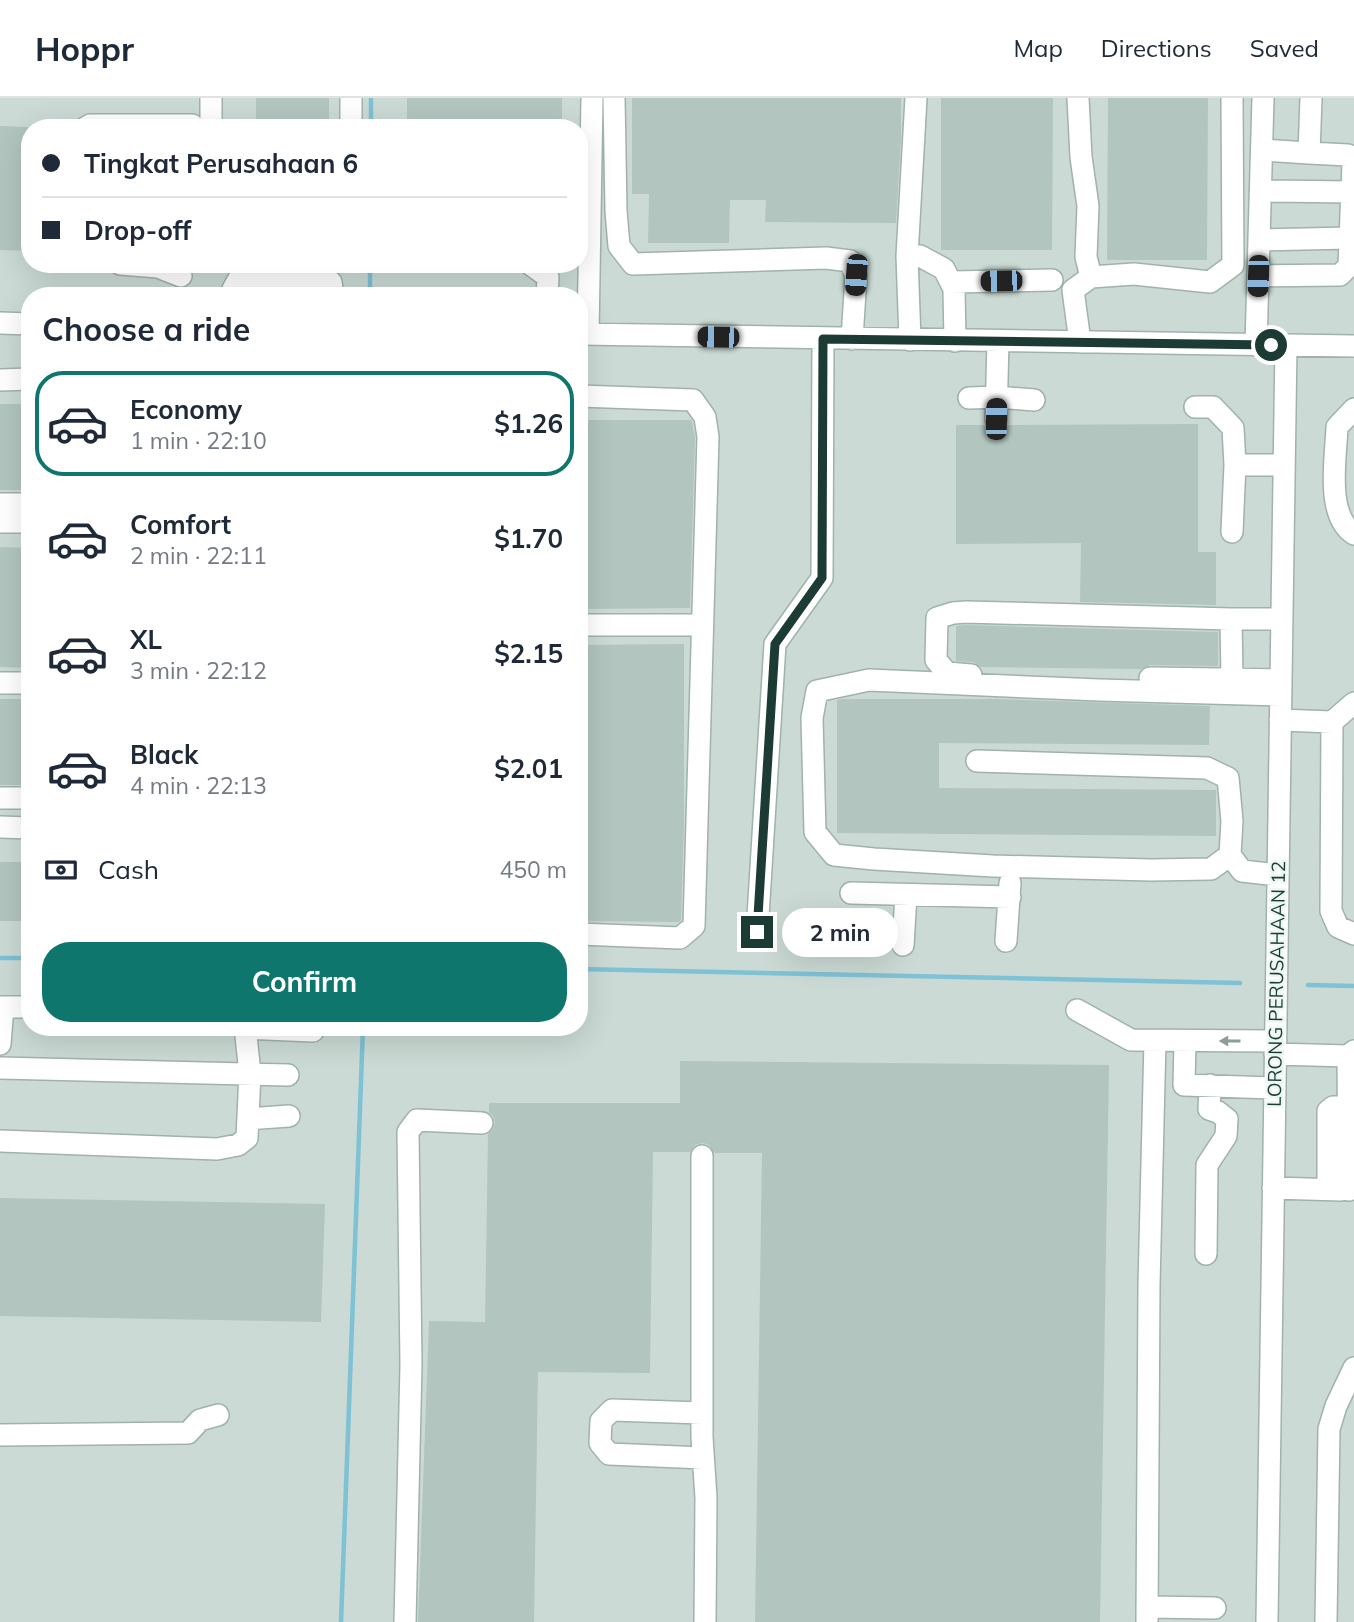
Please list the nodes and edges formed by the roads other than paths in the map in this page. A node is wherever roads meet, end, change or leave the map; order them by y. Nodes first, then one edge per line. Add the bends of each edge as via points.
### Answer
1 (211, 98) edge
2 (351, 98) edge
3 (592, 98) edge
4 (614, 98) edge
5 (916, 98) edge
6 (1078, 98) edge
7 (1232, 98) edge
8 (1263, 98) edge
9 (1311, 98) edge
10 (211, 119) edge
11 (351, 119) edge
12 (1262, 150) junction
13 (1309, 153) junction
14 (1261, 191) junction
15 (1352, 192) junction
16 (588, 216) edge
17 (1350, 238) junction
18 (1259, 240) junction
19 (907, 257) junction
20 (1258, 276) junction
21 (1091, 277) junction
22 (1052, 280) dead end
23 (332, 281) edge
24 (951, 282) junction
25 (234, 287) edge
26 (0, 323) edge
27 (21, 324) edge
28 (588, 334) edge
29 (823, 339) junction
30 (852, 339) junction
31 (910, 340) junction
32 (955, 341) junction
33 (998, 341) junction
34 (1080, 342) junction
35 (1256, 345) junction
36 (1286, 345) junction
37 (1354, 346) edge
38 (21, 379) edge
39 (0, 380) edge
40 (588, 396) edge
41 (970, 398) dead end
42 (1034, 400) dead end
43 (1195, 407) dead end
44 (996, 408) junction
45 (1354, 409) edge
46 (1236, 465) junction
47 (1284, 465) junction
48 (0, 504) edge
49 (21, 504) edge
50 (0, 522) edge
51 (21, 522) edge
52 (1231, 532) dead end
53 (1354, 534) edge
54 (1231, 619) junction
55 (1282, 619) junction
56 (588, 625) edge
57 (702, 625) junction
58 (1232, 679) junction
59 (0, 682) edge
60 (21, 683) edge
61 (1281, 687) junction
62 (1354, 703) edge
63 (1280, 720) junction
64 (1332, 722) junction
65 (977, 761) dead end
66 (0, 798) edge
67 (21, 799) edge
68 (0, 827) edge
69 (21, 828) edge
70 (1230, 855) junction
71 (1010, 866) junction
72 (1278, 875) junction
73 (851, 893) dead end
74 (906, 894) junction
75 (1010, 897) junction
76 (757, 932) dead end
77 (588, 934) edge
78 (1354, 934) edge
79 (1006, 941) dead end
80 (903, 945) dead end
81 (1, 1007) edge
82 (21, 1007) edge
83 (1077, 1010) dead end
84 (246, 1036) edge
85 (1155, 1041) junction
86 (1185, 1041) junction
87 (0, 1045) edge
88 (1275, 1048) junction
89 (1351, 1054) edge
90 (0, 1068) edge
91 (250, 1073) junction
92 (288, 1075) dead end
93 (1210, 1085) junction
94 (1275, 1088) junction
95 (289, 1116) dead end
96 (248, 1119) junction
97 (482, 1123) dead end
98 (0, 1141) edge
99 (702, 1156) dead end
100 (1273, 1188) junction
101 (1344, 1190) edge
102 (1206, 1254) dead end
103 (1354, 1368) edge
104 (702, 1413) junction
105 (218, 1415) dead end
106 (0, 1435) edge
107 (703, 1458) junction
108 (1215, 1608) dead end
109 (1147, 1615) edge
110 (405, 1622) edge
111 (705, 1622) edge
112 (1267, 1622) edge
113 (1326, 1622) edge

1 - 10 street
2 - 11 street
3 - 16 street
4 - 30 street via 619,246 633,264 850,261 856,275
5 - 19 street
6 - 21 street via 1088,206 1086,257
7 - 21 street via 1233,265 1210,282 1134,274
8 - 12 street
9 - 13 street
12 - 13 street
12 - 14 street
13 - 15 street via 1348,155 1353,163
14 - 15 street
14 - 18 street
15 - 17 street
17 - 18 street
17 - 20 street via 1349,266 1340,275
18 - 20 street
19 - 24 street via 919,256 944,269
19 - 31 street
20 - 35 street
21 - 34 street via 1073,290
22 - 24 street
23 - 25 street via 237,280
24 - 32 street
26 - 27 street
28 - 29 street
29 - 30 street
29 - 76 street via 822,578 775,644
30 - 31 street
31 - 32 street
32 - 33 street
33 - 34 street
33 - 44 street
34 - 35 street
35 - 36 street
36 - 37 street
36 - 47 street, LORONG PERUSAHAAN 12
38 - 39 street
40 - 57 street via 693,400 705,417
41 - 44 street
42 - 44 street
43 - 46 street via 1213,407 1233,428
45 - 53 street via 1337,427 1334,498 1346,528
46 - 47 street
46 - 52 street
47 - 55 street, LORONG PERUSAHAAN 12
48 - 49 street
50 - 51 street
54 - 55 street
54 - 58 street
54 - 58 street via 953,613 937,618 936,660 947,673 966,675
55 - 61 street, LORONG PERUSAHAAN 12
56 - 57 street
57 - 77 street via 694,926 680,938
58 - 61 street
59 - 60 street
61 - 63 street, LORONG PERUSAHAAN 12
61 - 71 street via 1099,690 869,680 817,691 812,718 815,832 834,855
62 - 64 street
63 - 64 street
63 - 72 street, LORONG PERUSAHAAN 12
64 - 78 street via 1331,911 1338,927
65 - 70 street via 1207,768 1228,778
66 - 67 street
68 - 69 street
70 - 71 street via 1211,869
70 - 72 street via 1242,871
71 - 75 street
72 - 88 street, LORONG PERUSAHAAN 12
73 - 74 street
74 - 75 street
74 - 80 street
75 - 79 street
81 - 82 street
81 - 87 street
83 - 85 street via 1131,1040
84 - 91 street
85 - 86 street
85 - 109 street
88 -> 86 street
86 - 93 street via 1184,1085
88 - 89 street
88 - 94 street, LORONG PERUSAHAAN 12
89 - 101 street via 1349,1107 1328,1111
90 - 91 street
91 - 92 street
91 - 96 street
93 - 94 street
93 - 102 street via 1209,1109 1227,1119 1226,1136 1207,1165
94 - 100 street, LORONG PERUSAHAAN 12
95 - 96 street
96 - 98 street via 247,1138 217,1149
97 - 110 street via 417,1120 408,1132 411,1365
99 - 104 street
100 - 101 street
100 - 112 street, LORONG PERUSAHAAN 12
103 - 113 street via 1329,1429
104 - 107 street
104 - 107 street via 612,1410 601,1421 600,1443 609,1454
105 - 106 street via 200,1420 188,1433
107 - 111 street
108 - 109 street

